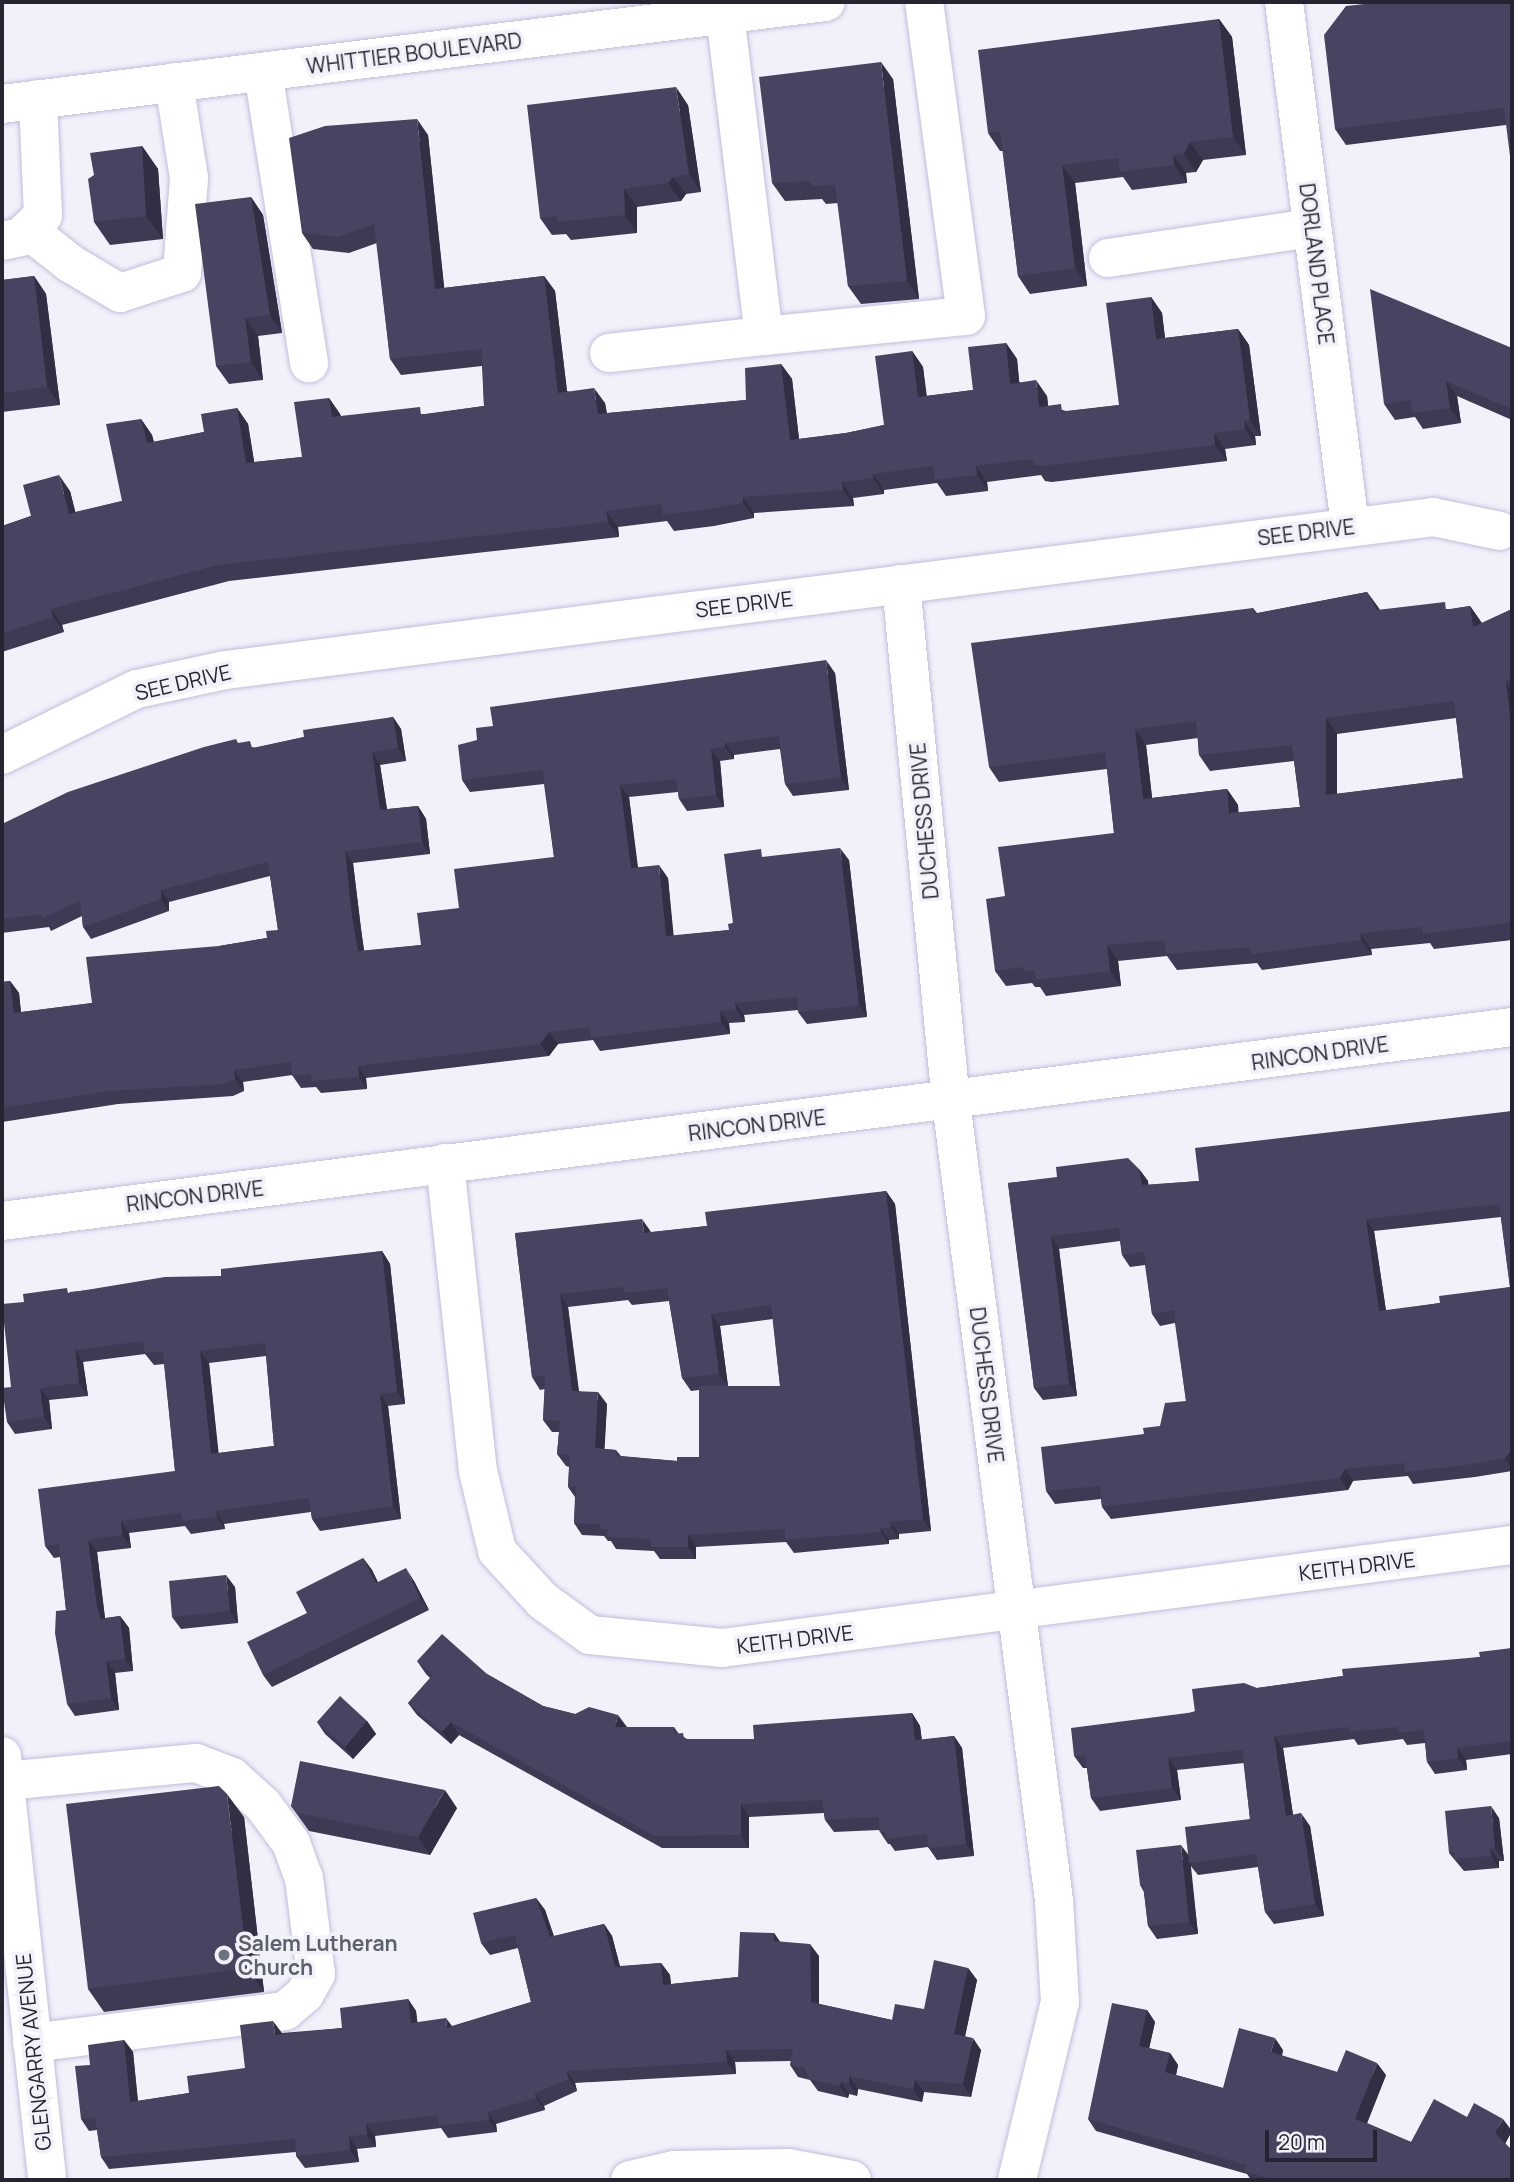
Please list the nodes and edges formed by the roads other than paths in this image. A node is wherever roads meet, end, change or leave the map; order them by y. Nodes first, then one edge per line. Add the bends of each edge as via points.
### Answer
1 (826, 2) edge
2 (924, 2) edge
3 (1284, 2) edge
4 (725, 14) junction
5 (263, 72) junction
6 (174, 82) junction
7 (20, 101) edge
8 (1312, 228) junction
9 (15, 235) edge
10 (1108, 258) dead end
11 (764, 336) junction
12 (609, 353) dead end
13 (309, 363) dead end
14 (1350, 526) junction
15 (1500, 531) dead end
16 (901, 584) junction
17 (2, 755) edge
18 (1512, 1027) edge
19 (951, 1102) junction
20 (445, 1163) junction
21 (2, 1221) edge
22 (1512, 1545) edge
23 (1017, 1610) junction
24 (3, 1769) edge
25 (21, 2023) edge
26 (47, 2180) edge
27 (630, 2180) edge
28 (852, 2180) edge
29 (1017, 2180) edge

1 - 4 street, WHITTIER BOULEVARD
2 - 11 street via 966,316
3 - 8 street, DORLAND PLACE
4 - 5 street, WHITTIER BOULEVARD
4 - 11 street
5 - 6 street, WHITTIER BOULEVARD
5 - 13 street
6 - 7 street, WHITTIER BOULEVARD
6 - 9 street via 189,178 182,273 120,293
7 - 9 street via 43,215
8 - 10 street
8 - 14 street, DORLAND PLACE
11 - 12 street
14 - 15 street, SEE DRIVE via 1433,517
14 - 16 street, SEE DRIVE
16 - 17 street, SEE DRIVE via 226,670 137,689
16 - 19 street, DUCHESS DRIVE
18 - 19 street, RINCON DRIVE
19 - 20 street, RINCON DRIVE
19 - 23 street, DUCHESS DRIVE
20 - 21 street, RINCON DRIVE
20 - 23 street, KEITH DRIVE via 478,1471 497,1551 543,1601 590,1635 722,1648
22 - 23 street, KEITH DRIVE
23 - 29 street, DUCHESS DRIVE via 1054,1900 1060,2002
24 - 25 street, GLENGARRY AVENUE
24 - 25 street via 195,1763 232,1777 263,1805 291,1843 304,1878 316,1975 305,1994 285,2011
25 - 26 street, GLENGARRY AVENUE
27 - 28 street via 674,2170 788,2168

